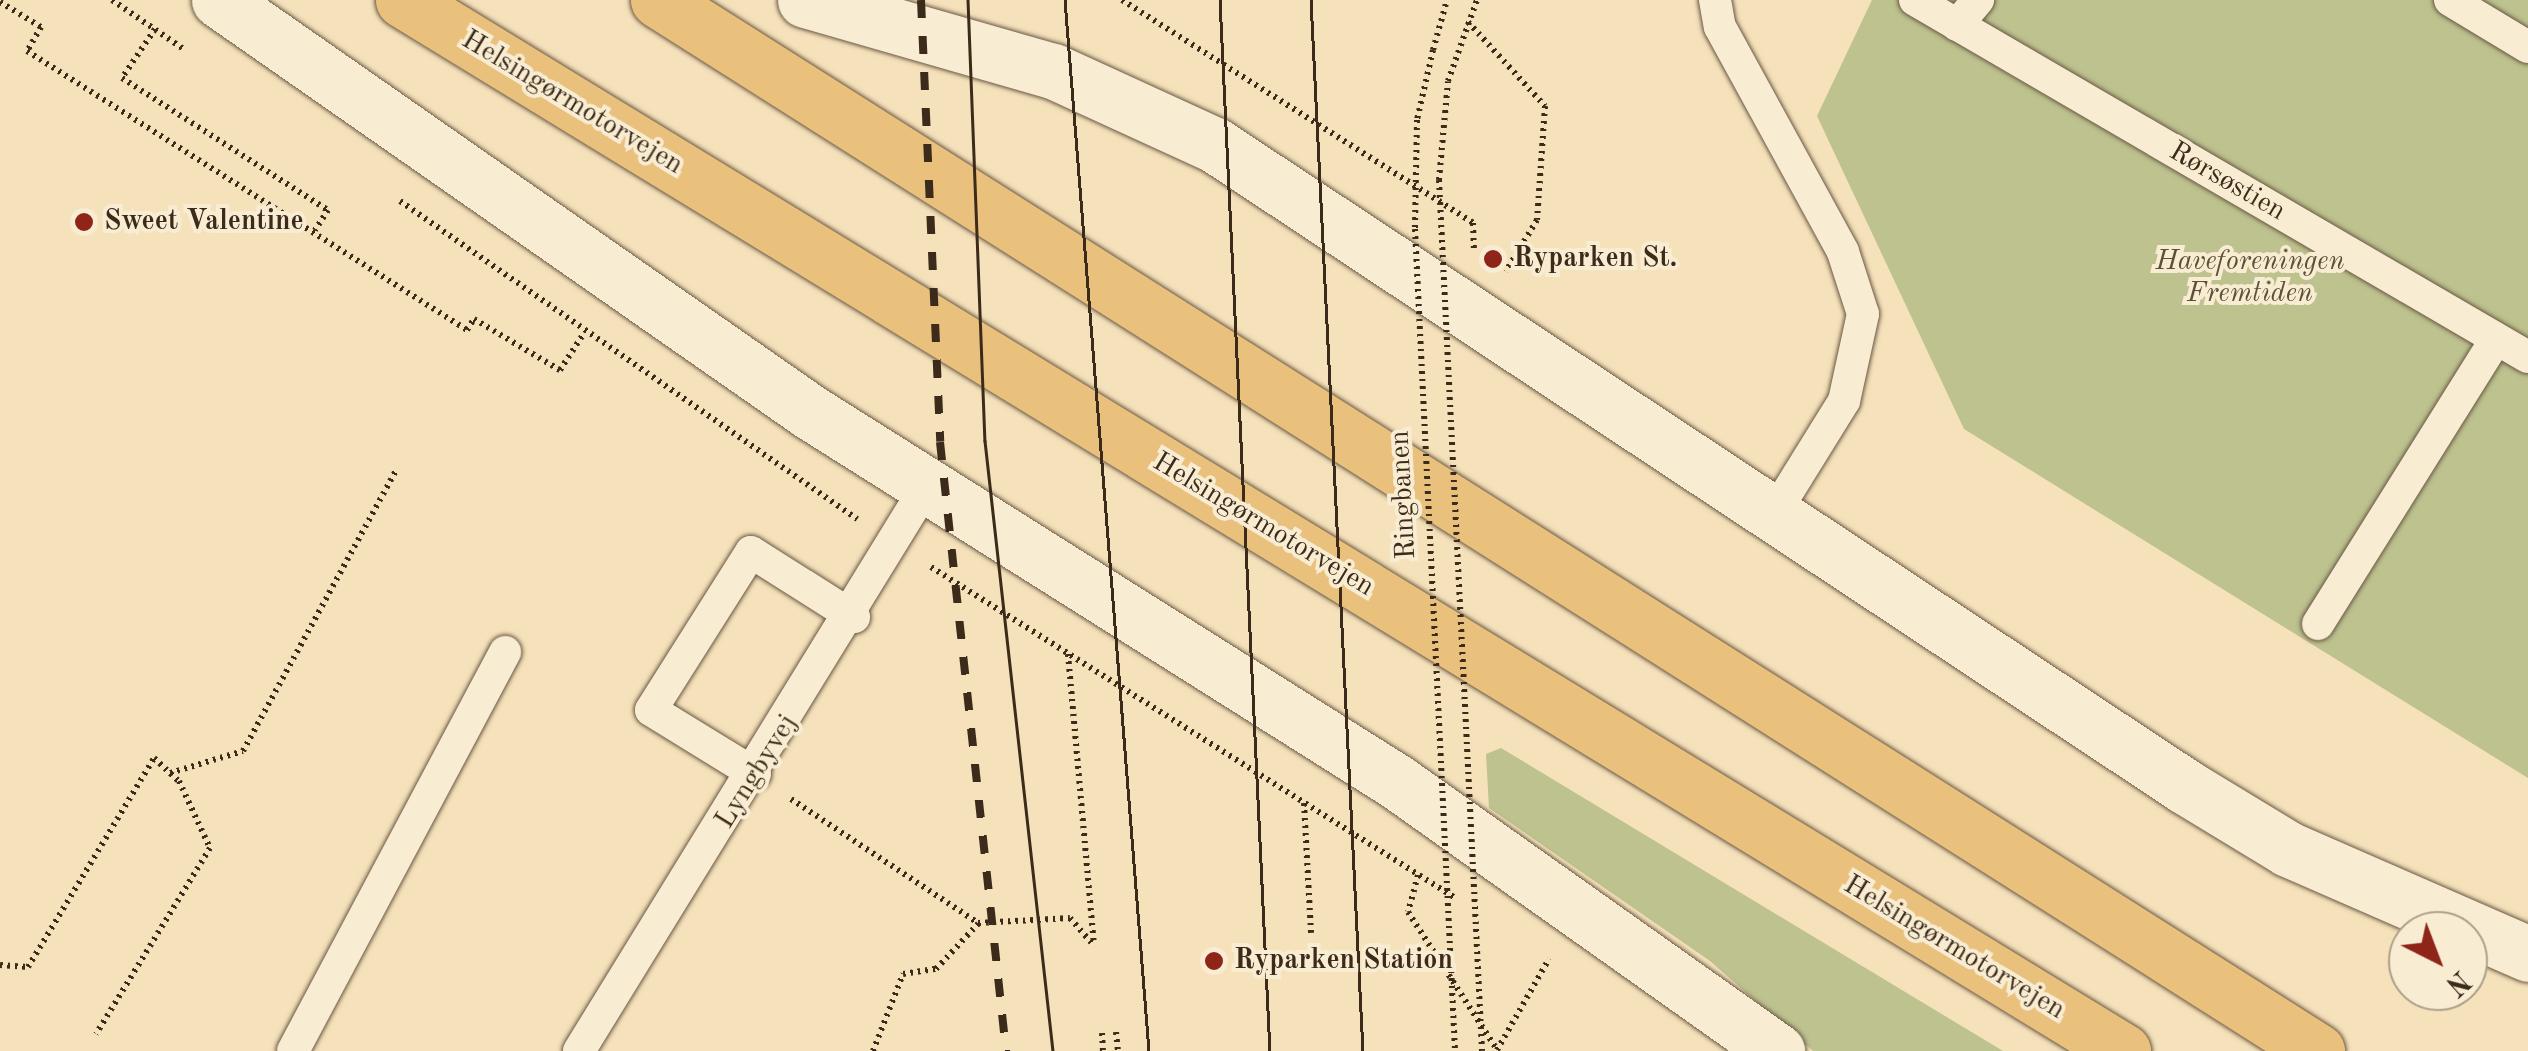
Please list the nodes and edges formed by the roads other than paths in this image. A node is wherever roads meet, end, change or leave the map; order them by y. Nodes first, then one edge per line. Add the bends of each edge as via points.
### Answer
1 (219, 0) edge
2 (403, 0) edge
3 (658, 0) edge
4 (805, 0) edge
5 (1716, 0) edge
6 (1914, 0) edge
7 (2450, 0) edge
8 (1967, 12) edge
9 (2528, 47) edge
10 (2496, 339) junction
11 (2528, 357) edge
12 (926, 487) junction
13 (1777, 508) junction
14 (854, 617) junction
15 (2318, 624) dead end
16 (505, 652) dead end
17 (755, 774) junction
18 (2528, 954) edge
19 (293, 1051) edge
20 (579, 1051) edge
21 (1777, 1051) edge
22 (2123, 1051) edge
23 (2317, 1051) edge

1 - 12 street
2 - 22 highway, Helsingørmotorvejen
3 - 23 highway
4 - 13 street via 1053,70 1165,118
5 - 13 lane via 1720,27 1843,252 1863,314 1844,401
6 - 8 lane, Rørsøstien
7 - 9 lane
8 - 10 lane, Rørsøstien
10 - 11 lane, Rørsøstien
10 - 15 lane
12 - 14 lane, Lyngbyvej
12 - 21 street via 1397,782
13 - 18 street via 2288,849
14 - 17 lane, Lyngbyvej
14 - 17 lane via 751,552 681,662 651,710
16 - 19 lane
17 - 20 lane, Lyngbyvej

